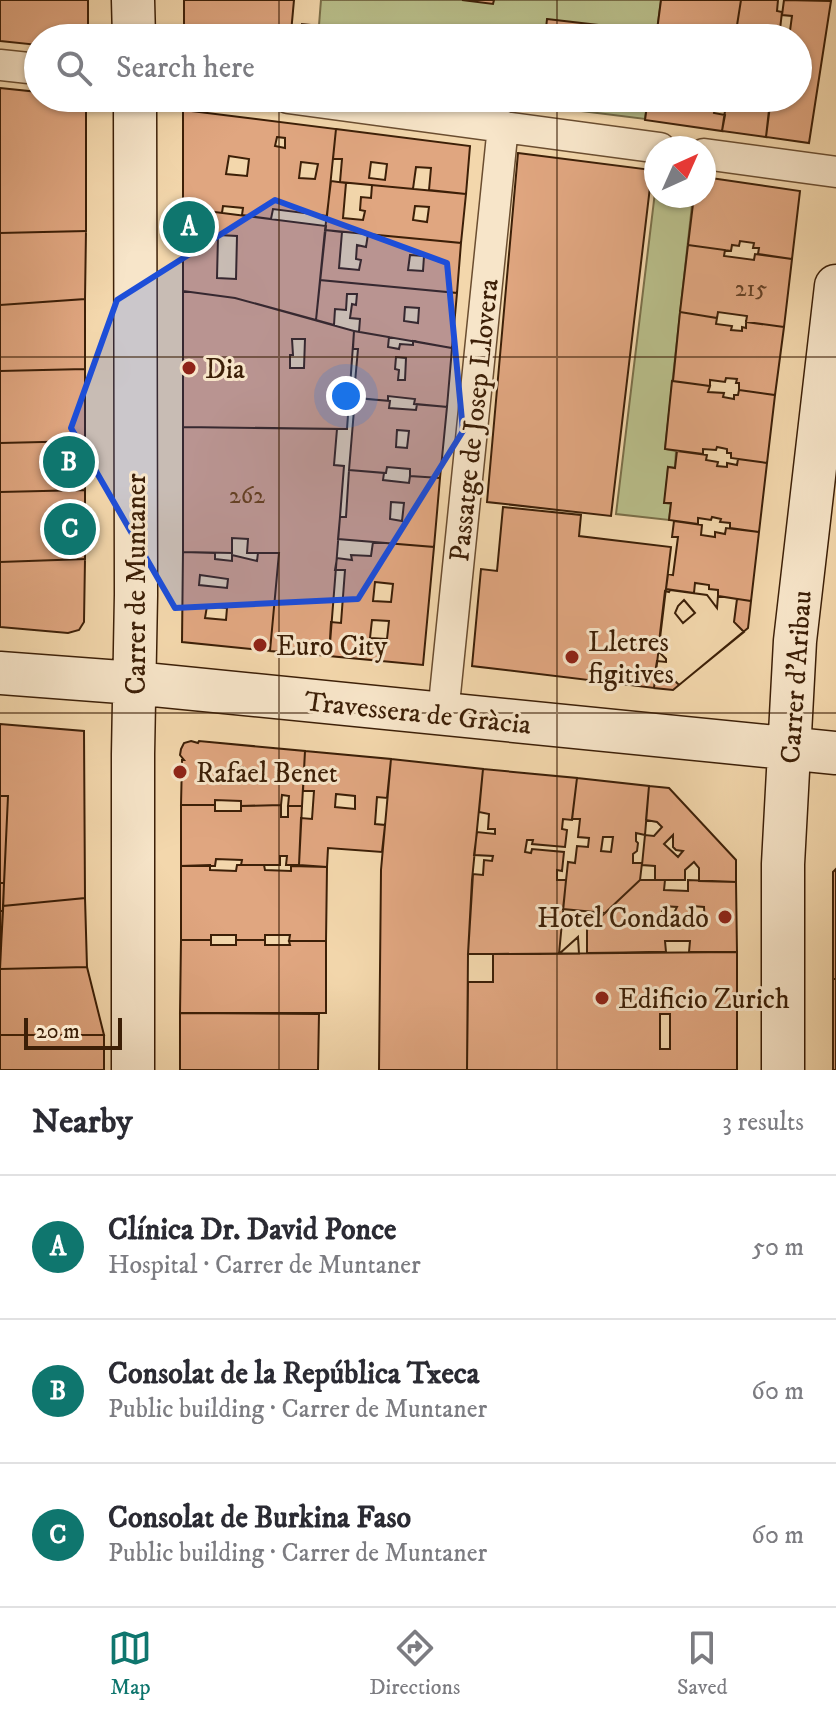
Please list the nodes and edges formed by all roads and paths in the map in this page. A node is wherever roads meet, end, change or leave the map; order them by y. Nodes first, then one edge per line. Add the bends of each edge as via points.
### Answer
1 (133, 0) edge
2 (134, 24) edge
3 (0, 65) edge
4 (24, 68) edge
5 (135, 112) edge
6 (396, 112) edge
7 (503, 126) junction
8 (644, 146) edge
9 (716, 156) edge
10 (836, 172) edge
11 (836, 286) edge
12 (0, 673) edge
13 (134, 683) junction
14 (443, 714) junction
15 (788, 749) junction
16 (836, 753) edge
17 (133, 1070) edge
18 (783, 1070) edge

1 - 2 street
3 - 4 street
5 - 13 street, Carrer de Muntaner
6 - 7 street
7 - 8 street
7 - 14 street, Passatge de Josep Llovera
9 - 10 street
11 - 15 street, Carrer d'Aribau via 795,641
12 - 13 street, Travessera de Gràcia
13 - 14 street, Travessera de Gràcia
13 - 17 street, Carrer de Muntaner
14 - 15 street, Travessera de Gràcia
15 - 16 street, Travessera de Gràcia
15 - 18 street, Carrer d'Aribau

